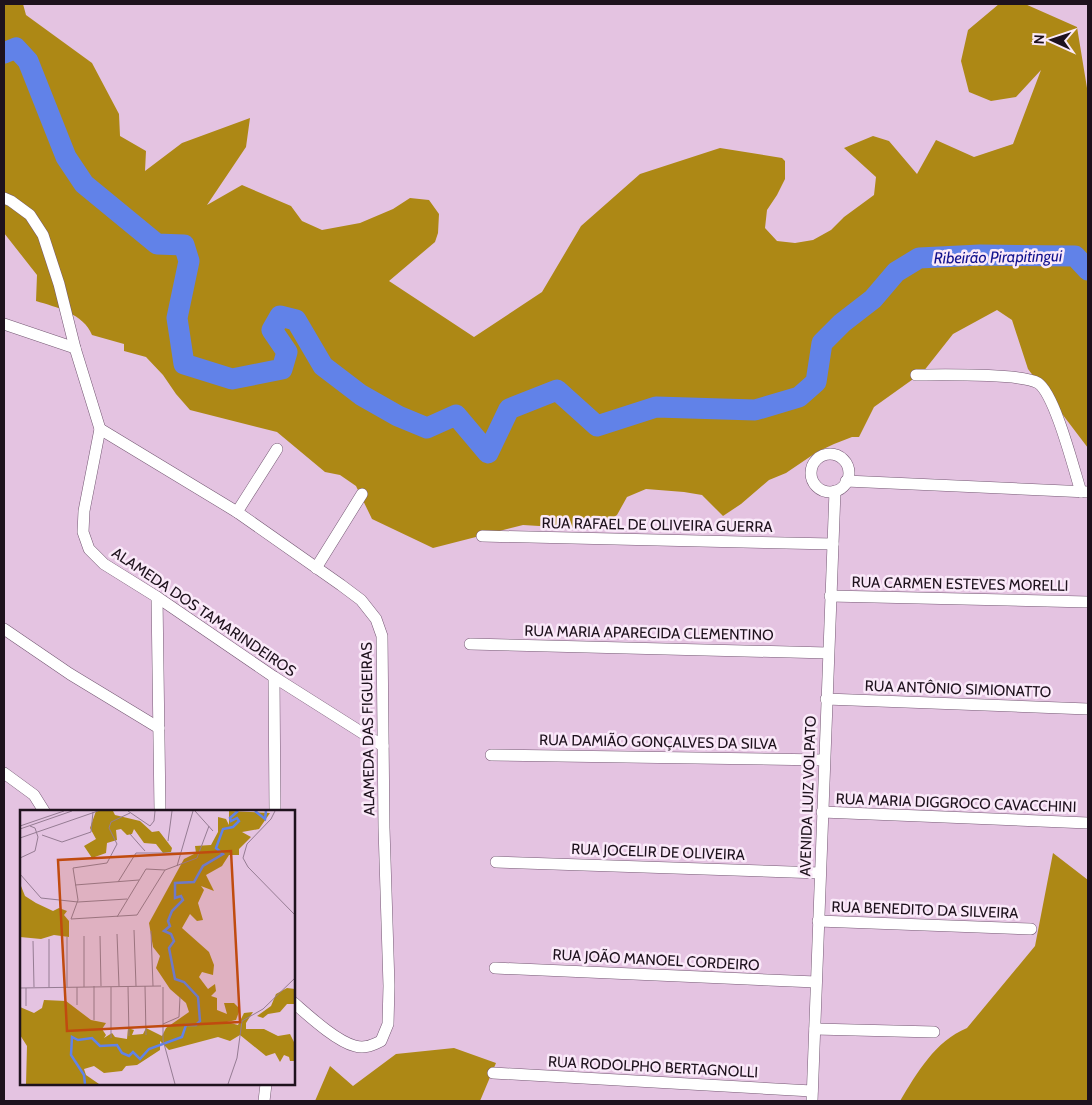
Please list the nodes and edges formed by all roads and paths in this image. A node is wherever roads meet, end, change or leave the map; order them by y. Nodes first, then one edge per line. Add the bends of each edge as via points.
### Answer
1 (4, 198) edge
2 (4, 324) edge
3 (75, 348) junction
4 (916, 374) dead end
5 (100, 429) junction
6 (276, 449) dead end
7 (846, 481) junction
8 (835, 491) junction
9 (1085, 492) edge
10 (362, 494) dead end
11 (237, 512) junction
12 (482, 536) dead end
13 (833, 544) junction
14 (316, 568) junction
15 (830, 596) junction
16 (157, 597) junction
17 (1088, 602) edge
18 (4, 629) edge
19 (470, 644) dead end
20 (828, 653) junction
21 (274, 677) junction
22 (826, 699) junction
23 (1088, 709) edge
24 (159, 728) junction
25 (383, 746) junction
26 (491, 755) dead end
27 (824, 760) junction
28 (4, 773) edge
29 (43, 810) edge
30 (160, 810) edge
31 (275, 810) edge
32 (822, 812) junction
33 (1088, 823) edge
34 (496, 862) dead end
35 (820, 872) junction
36 (818, 921) junction
37 (1031, 929) dead end
38 (495, 968) dead end
39 (816, 982) junction
40 (295, 1004) edge
41 (815, 1029) junction
42 (934, 1032) dead end
43 (493, 1073) dead end
44 (266, 1085) edge
45 (812, 1096) edge
46 (264, 1101) edge

1 - 3 street via 30,215 43,235
2 - 3 street
3 - 5 street
4 - 9 street via 1009,377 1039,383 1048,394
5 - 11 street, ALAMEDA DAS FIGUEIRAS
5 - 16 street, ALAMEDA DOS TAMARINDEIROS via 83,532 89,549 104,564
6 - 11 street
7 - 8 street
7 - 8 street via 848,467 838,456 825,454 818,458 811,470 814,484 819,489
7 - 9 street
8 - 13 street, AVENIDA LUIZ VOLPATO
10 - 14 street
11 - 14 street, ALAMEDA DAS FIGUEIRAS
12 - 13 street, RUA RAFAEL DE OLIVEIRA GUERRA
13 - 15 street, AVENIDA LUIZ VOLPATO
14 - 25 street, ALAMEDA DAS FIGUEIRAS via 361,600 376,619 382,636
15 - 17 street, RUA CARMEN ESTEVES MORELLI
15 - 20 street, AVENIDA LUIZ VOLPATO
16 - 21 street, ALAMEDA DOS TAMARINDEIROS
16 - 24 street
18 - 24 street
19 - 20 street, RUA MARIA APARECIDA CLEMENTINO
20 - 22 street, AVENIDA LUIZ VOLPATO
21 - 25 street, ALAMEDA DOS TAMARINDEIROS
21 - 31 street
22 - 23 street, RUA ANTÔNIO SIMIONATTO
22 - 27 street, AVENIDA LUIZ VOLPATO
24 - 30 street
25 - 40 street, ALAMEDA DAS FIGUEIRAS via 388,1024 381,1041 369,1047 355,1047 339,1039
26 - 27 street, RUA DAMIÃO GONÇALVES DA SILVA
27 - 32 street, AVENIDA LUIZ VOLPATO
28 - 29 street via 34,795
32 - 33 street, RUA MARIA DIGGROCO CAVACCHINI
32 - 35 street, AVENIDA LUIZ VOLPATO
34 - 35 street, RUA JOCELIR DE OLIVEIRA
35 - 36 street, AVENIDA LUIZ VOLPATO
36 - 37 street, RUA BENEDITO DA SILVEIRA
36 - 39 street, AVENIDA LUIZ VOLPATO
38 - 39 street, RUA JOÃO MANOEL CORDEIRO
39 - 41 street, AVENIDA LUIZ VOLPATO
41 - 42 street
41 - 45 street, AVENIDA LUIZ VOLPATO
43 - 45 street, RUA RODOLPHO BERTAGNOLLI
44 - 46 street

